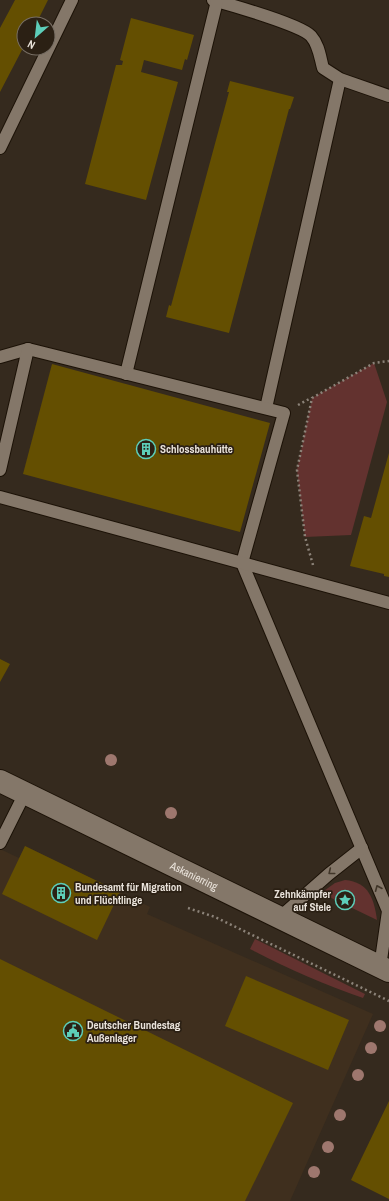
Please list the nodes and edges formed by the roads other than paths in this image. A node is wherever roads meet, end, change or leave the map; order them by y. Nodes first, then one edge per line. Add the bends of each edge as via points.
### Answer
1 (72, 0) edge
2 (216, 1) edge
3 (340, 79) junction
4 (389, 96) edge
5 (0, 148) edge
6 (28, 349) junction
7 (0, 358) edge
8 (126, 374) junction
9 (266, 408) junction
10 (0, 470) edge
11 (0, 497) edge
12 (242, 563) junction
13 (389, 603) edge
14 (0, 781) edge
15 (25, 793) junction
16 (0, 843) edge
17 (362, 848) junction
18 (278, 918) junction
19 (385, 969) edge

1 - 5 lane
2 - 3 lane via 297,27 311,36 323,68
2 - 8 lane
3 - 4 lane
3 - 9 lane
6 - 7 lane
6 - 8 lane
6 - 10 lane
8 - 9 lane
9 - 12 lane via 284,412
11 - 12 lane
12 - 13 lane
12 - 17 lane
14 - 15 street, Askanierring
15 - 16 lane
15 - 18 street, Askanierring
17 -> 18 lane
19 -> 17 lane via 388,911
18 - 19 street, Askanierring

